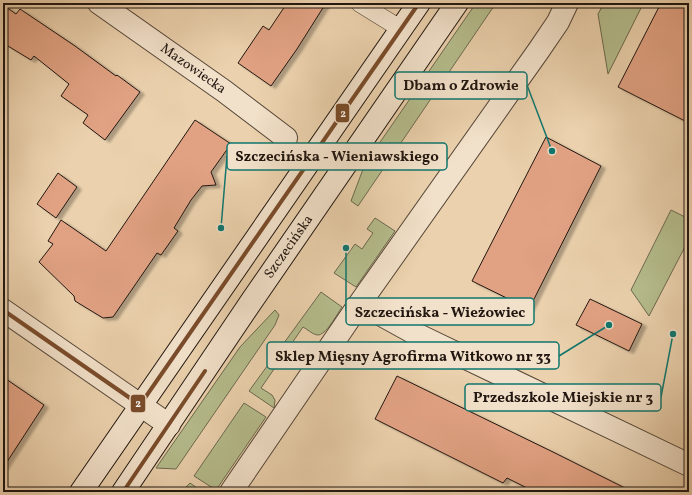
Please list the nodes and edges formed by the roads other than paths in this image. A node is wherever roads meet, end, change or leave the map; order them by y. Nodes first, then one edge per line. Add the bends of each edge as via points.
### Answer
1 (99, 3) edge
2 (359, 3) edge
3 (419, 3) edge
4 (457, 3) edge
5 (567, 3) edge
6 (401, 30) junction
7 (286, 138) dead end
8 (360, 303) junction
9 (3, 310) edge
10 (140, 405) junction
11 (169, 425) junction
12 (689, 465) edge
13 (81, 492) edge
14 (123, 492) edge
15 (231, 492) edge

1 - 7 street, Mazowiecka
2 - 6 lane
3 - 6 street
4 - 11 street, Szczecińska
5 - 8 street via 539,50
6 - 10 street
8 - 12 street via 418,335
8 - 15 street
9 - 10 street
10 - 11 street
10 - 13 street
11 - 14 street, Szczecińska

